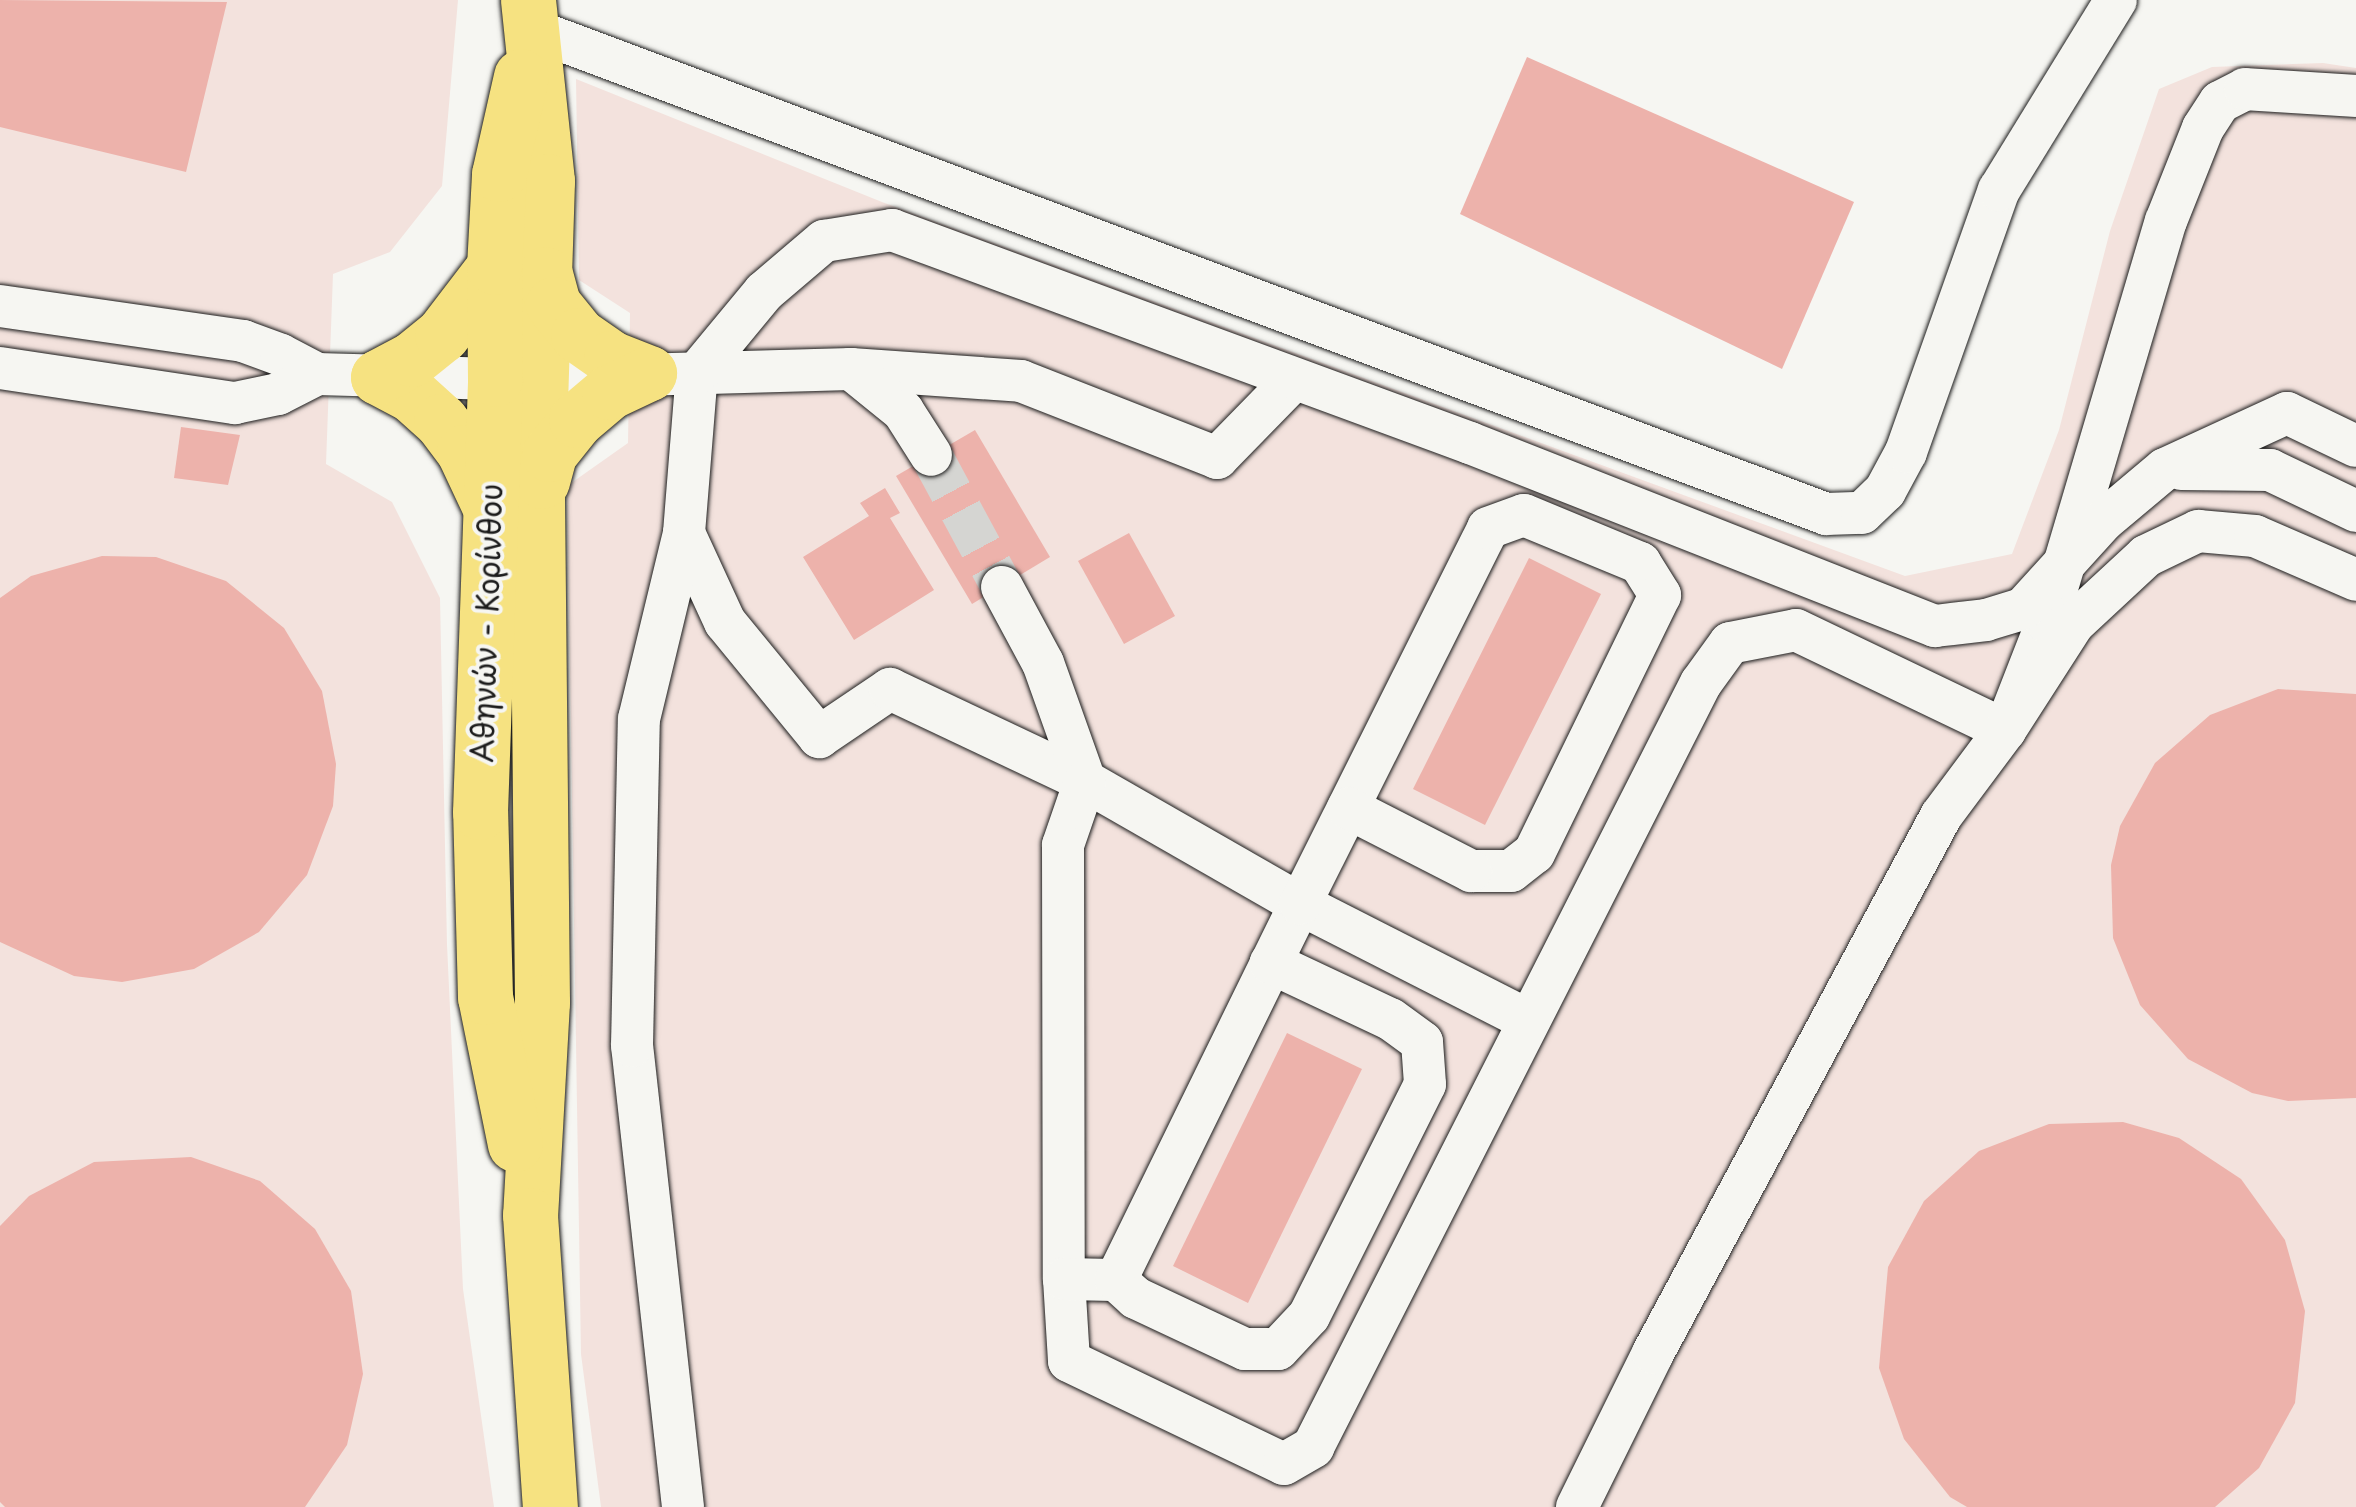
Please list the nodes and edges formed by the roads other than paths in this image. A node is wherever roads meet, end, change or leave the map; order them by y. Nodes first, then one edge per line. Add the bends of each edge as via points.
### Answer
1 (2116, 0) edge
2 (530, 15) edge
3 (2356, 96) edge
4 (519, 269) junction
5 (0, 306) edge
6 (0, 368) edge
7 (851, 369) junction
8 (673, 373) junction
9 (317, 374) junction
10 (378, 376) junction
11 (518, 378) junction
12 (1293, 380) junction
13 (2356, 446) edge
14 (931, 455) tunnel mouth
15 (2165, 469) junction
16 (513, 501) junction
17 (2356, 511) edge
18 (684, 532) junction
19 (2064, 563) junction
20 (2356, 580) edge
21 (1002, 586) tunnel mouth
22 (2005, 730) junction
23 (1085, 781) junction
24 (1348, 808) junction
25 (1300, 904) junction
26 (1270, 963) junction
27 (1528, 1020) junction
28 (1064, 1279) junction
29 (1116, 1280) junction
30 (550, 1507) edge
31 (682, 1507) edge
32 (1577, 1507) edge

1 - 2 street via 2000,190 1886,491 1862,513 1826,514
2 - 4 main road, Αθηνών - Κορίνθου via 547,181
3 - 19 street via 2245,89 2220,102 2203,128 2166,221
4 - 8 main road via 578,335 611,358
4 - 10 main road via 412,360
4 - 11 main road, Αθηνών - Κορίνθου
5 - 9 street via 243,341
6 - 9 street via 234,403 278,394
7 - 8 street
7 - 12 street via 1022,381 1216,458
7 - 14 street via 903,411
8 - 11 street
8 - 12 street via 824,241 892,230
8 - 16 main road via 609,392 576,420
8 - 18 street
9 - 10 street
10 - 11 street
10 - 16 main road via 441,421
11 - 16 main road, Αθηνών - Κορίνθου
12 - 19 street via 1936,626 2024,609
13 - 15 street via 2287,413
15 - 17 street via 2270,470
15 - 19 street
16 - 30 main road, Αθηνών - Κορίνθου via 480,812 485,997 530,1215
18 - 23 street via 725,622 819,737 890,688
18 - 31 street via 640,719 632,1046
19 - 22 street
20 - 22 street via 2255,536 2198,531 2146,556 2074,622
21 - 23 street via 1043,663
22 - 27 street via 1796,630 1730,643 1701,683
22 - 32 street via 1941,816 1652,1353
23 - 25 street
23 - 28 street via 1063,845
24 - 24 street via 1488,528 1524,514 1640,563 1660,594 1534,853 1511,870 1472,871
24 - 25 street
25 - 26 street
25 - 27 street
26 - 29 street
26 - 29 street via 1390,1019 1422,1042 1425,1084 1309,1316 1278,1349 1245,1348 1136,1298
27 - 28 street via 1313,1447 1284,1464 1069,1361
28 - 29 street

